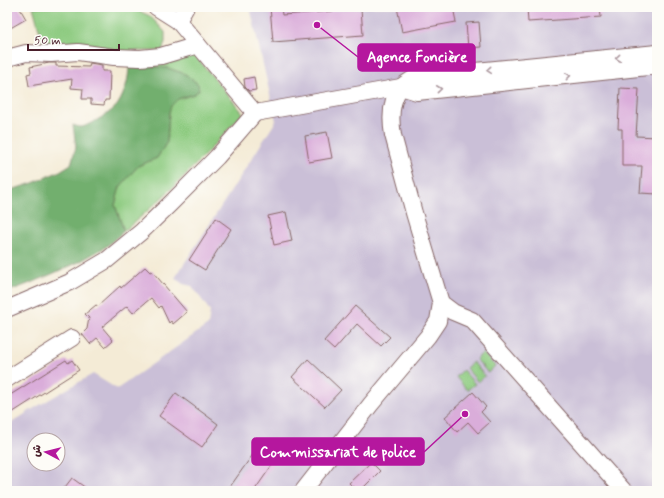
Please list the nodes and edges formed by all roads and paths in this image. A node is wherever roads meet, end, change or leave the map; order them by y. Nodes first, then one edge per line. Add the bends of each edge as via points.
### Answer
1 (156, 7) edge
2 (186, 7) edge
3 (178, 22) junction
4 (198, 45) junction
5 (657, 54) edge
6 (7, 58) edge
7 (657, 66) edge
8 (401, 87) junction
9 (255, 112) junction
10 (441, 303) junction
11 (7, 309) edge
12 (72, 338) dead end
13 (7, 379) edge
14 (303, 491) edge
15 (624, 491) edge

1 - 3 street
2 - 3 street
3 - 4 street
4 - 6 street via 161,56 140,58 78,52 26,53
4 - 9 street
5 -> 8 street via 416,77
8 -> 7 street via 417,92
8 - 9 street
8 - 10 street via 391,109 393,134
9 - 11 street via 217,157 141,232 107,260 70,282
10 - 14 street via 438,321 428,336
10 - 15 street via 453,312 472,320
12 - 13 street

